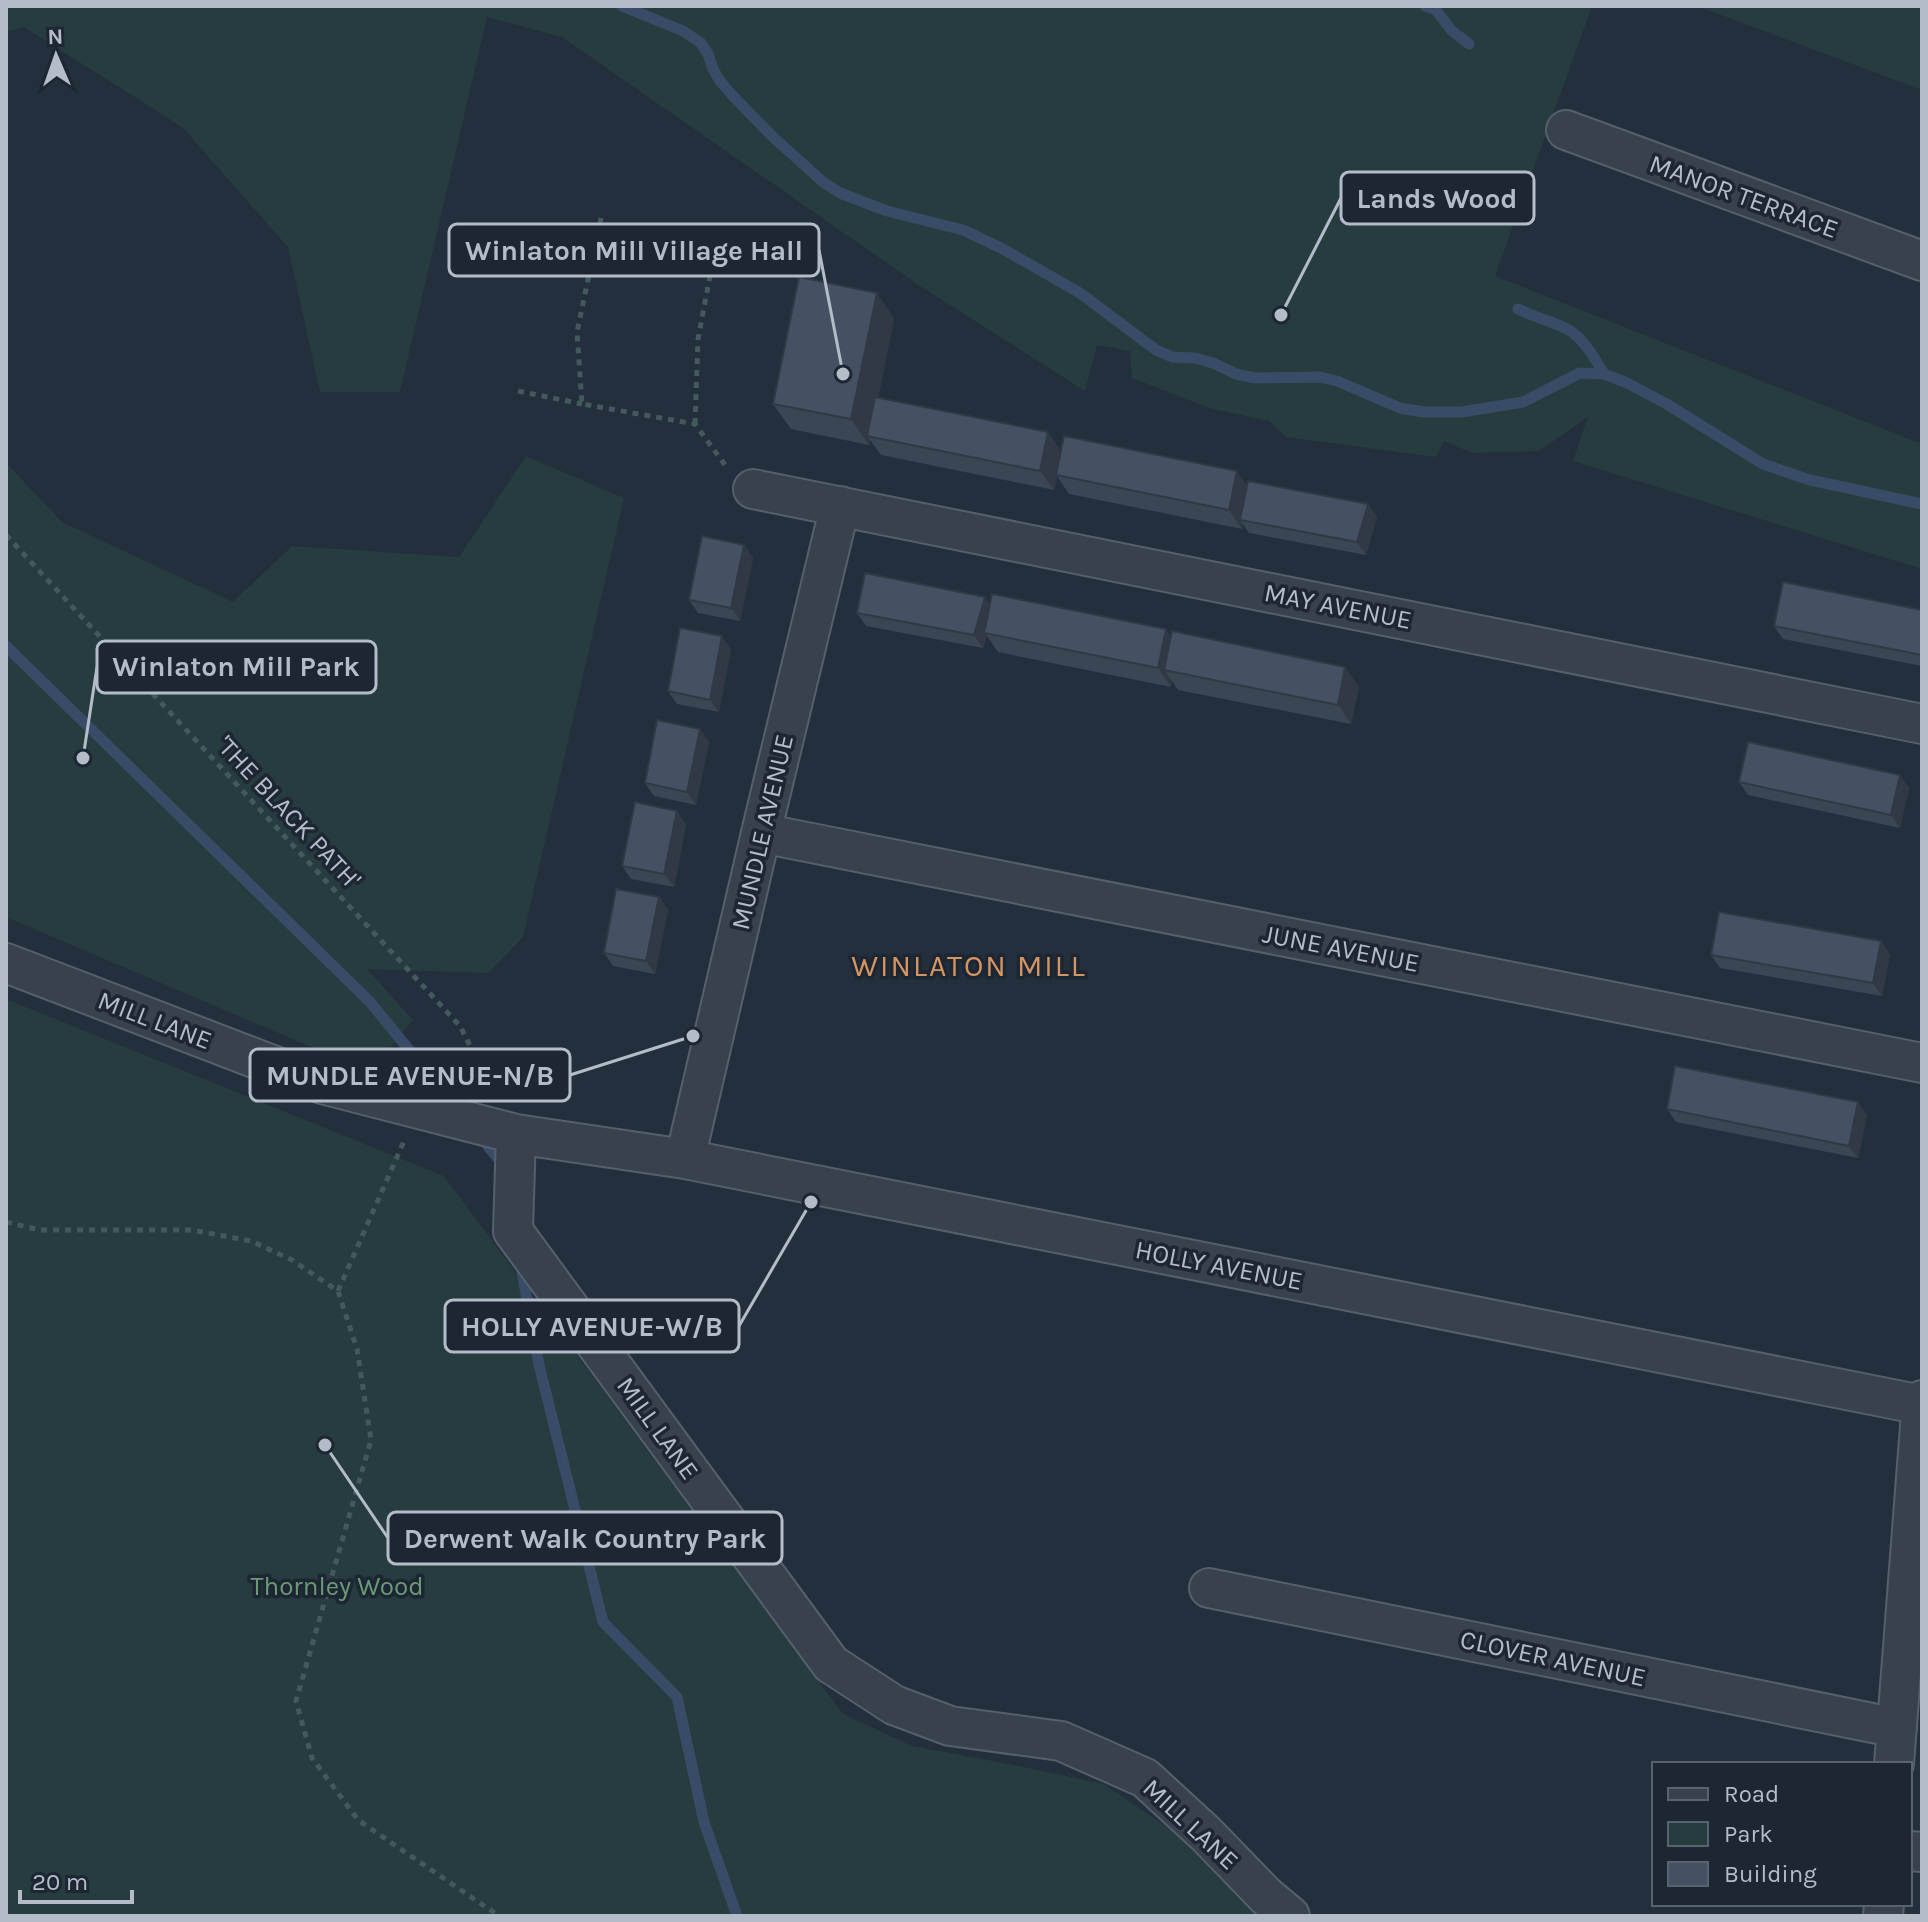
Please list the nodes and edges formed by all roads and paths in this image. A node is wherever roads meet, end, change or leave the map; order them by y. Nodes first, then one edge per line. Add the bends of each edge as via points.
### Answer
1 (1566, 130) dead end
2 (601, 218) dead end
3 (1922, 261) edge
4 (710, 276) dead end
5 (518, 391) dead end
6 (582, 404) junction
7 (695, 424) junction
8 (753, 489) joint
9 (840, 506) junction
10 (6, 535) edge
11 (1922, 724) edge
12 (761, 833) junction
13 (6, 963) edge
14 (1922, 1063) edge
15 (418, 1109) junction
16 (516, 1134) junction
17 (685, 1159) junction
18 (6, 1222) edge
19 (338, 1291) junction
20 (1922, 1402) edge
21 (1209, 1588) dead end
22 (1896, 1746) edge
23 (499, 1916) edge
24 (1290, 1916) edge

1 - 3 street, MANOR TERRACE
2 - 6 path via 577,332
4 - 7 path via 698,339
5 - 6 path
6 - 7 path
7 - 8 path via 724,465
8 - 9 street, MAY AVENUE
9 - 11 street, MAY AVENUE
9 - 12 street, MUNDLE AVENUE
10 - 16 path, 'THE BLACK PATH' via 460,1026
12 - 14 street, JUNE AVENUE
12 - 17 street, MUNDLE AVENUE
13 - 15 street, MILL LANE via 322,1084
15 - 16 street, MILL LANE
15 - 19 path
16 - 17 street, HOLLY AVENUE
16 - 24 street, MILL LANE via 513,1231 831,1664 894,1705 950,1726 1061,1741 1145,1778
17 - 20 street, HOLLY AVENUE
18 - 19 path via 40,1230 192,1230 251,1241
19 - 23 path via 357,1349 371,1440 296,1701 312,1758 358,1820
20 - 22 street
21 - 22 street, CLOVER AVENUE

